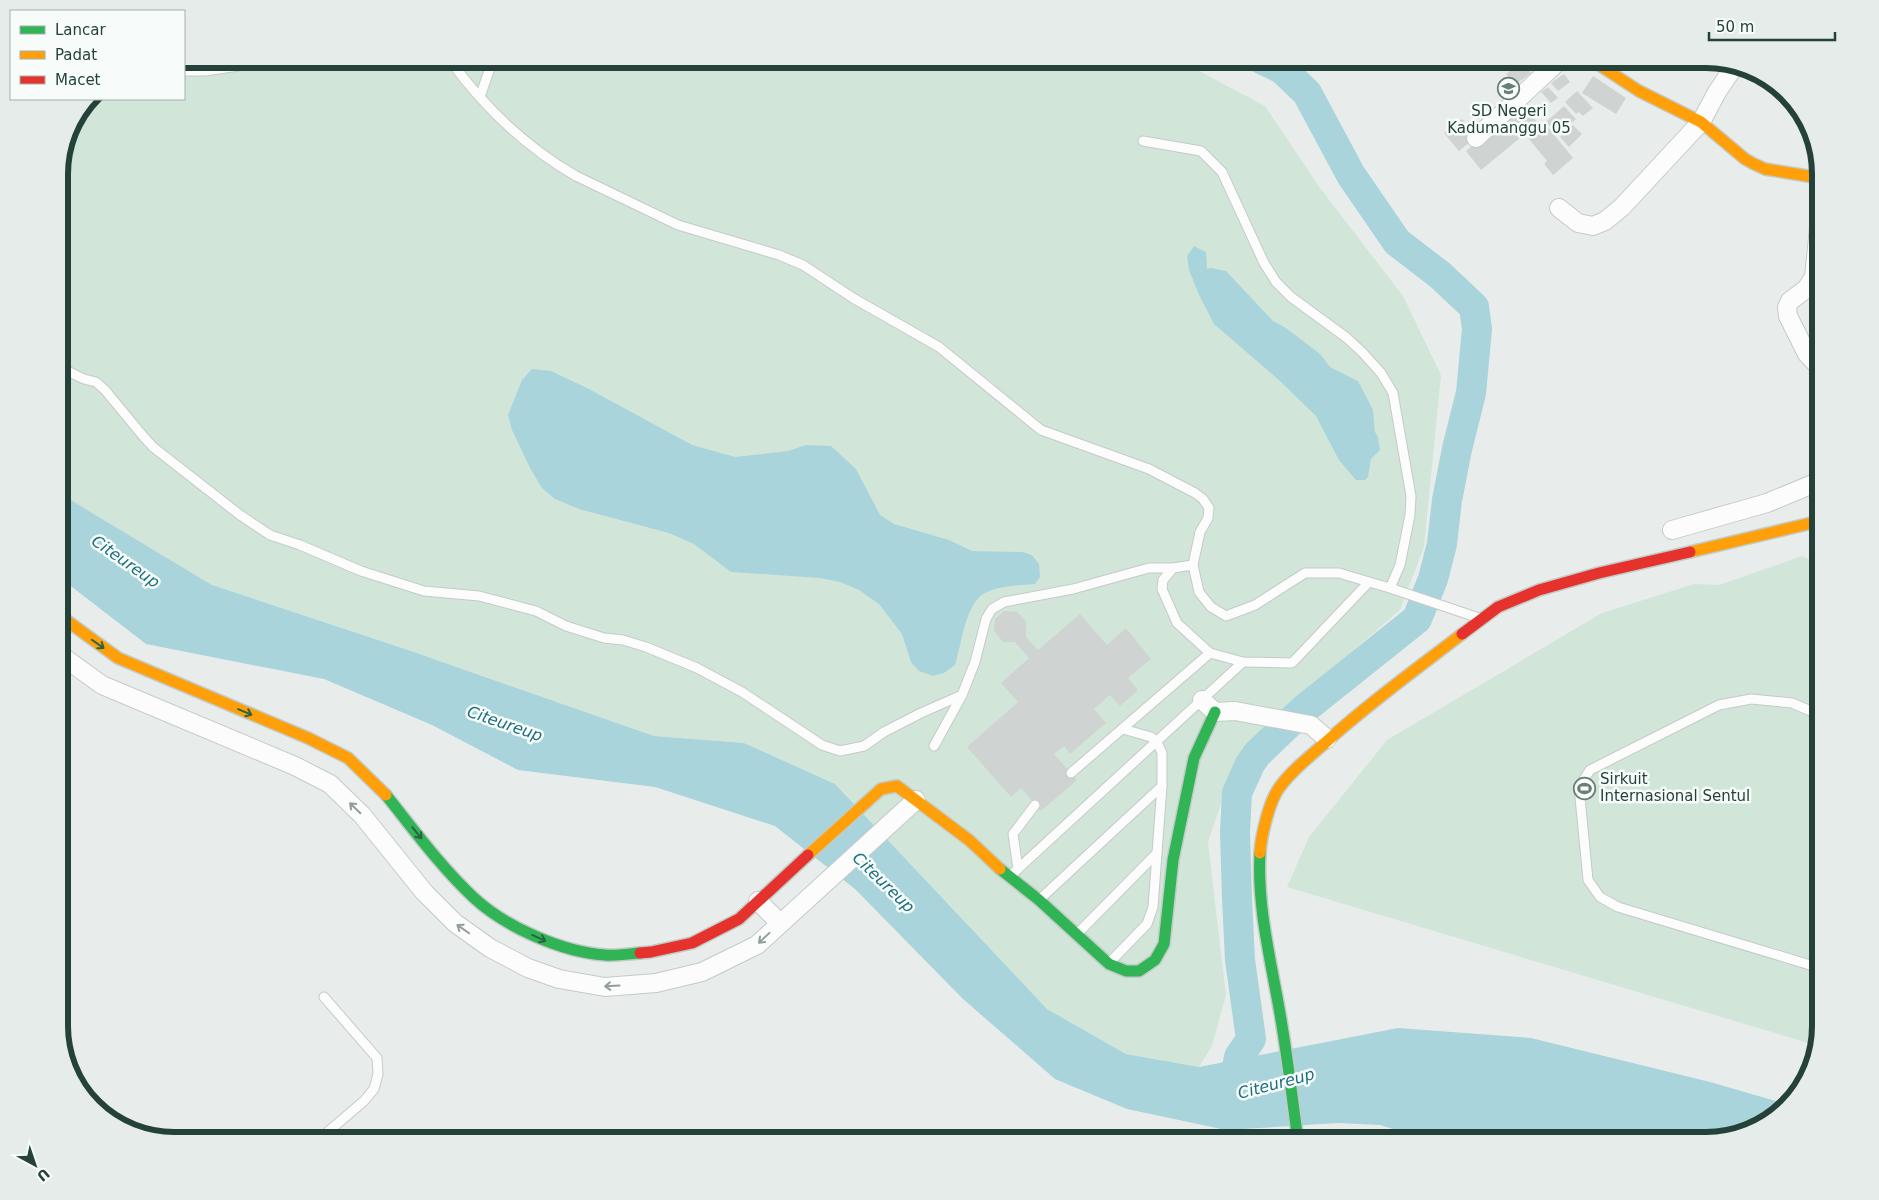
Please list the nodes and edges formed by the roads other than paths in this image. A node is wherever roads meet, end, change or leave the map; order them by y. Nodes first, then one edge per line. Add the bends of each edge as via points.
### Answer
1 (232, 67) edge
2 (456, 67) edge
3 (490, 67) edge
4 (1552, 67) edge
5 (1602, 67) edge
6 (185, 71) edge
7 (1732, 71) edge
8 (480, 97) junction
9 (1701, 122) junction
10 (1476, 138) dead end
11 (1143, 141) dead end
12 (1812, 177) edge
13 (1559, 208) dead end
14 (1812, 280) edge
15 (1812, 359) edge
16 (68, 371) edge
17 (1812, 484) edge
18 (1812, 522) edge
19 (1672, 530) dead end
20 (1192, 565) junction
21 (1173, 568) junction
22 (1369, 582) junction
23 (1390, 588) junction
24 (1482, 619) junction
25 (68, 622) edge
26 (1210, 653) junction
27 (68, 660) edge
28 (1243, 662) junction
29 (962, 695) junction
30 (1209, 706) junction
31 (1812, 711) edge
32 (1123, 729) junction
33 (1327, 739) junction
34 (1156, 742) junction
35 (934, 746) dead end
36 (1072, 773) dead end
37 (1162, 786) junction
38 (916, 800) junction
39 (1035, 805) dead end
40 (1157, 854) junction
41 (1018, 868) junction
42 (1009, 878) junction
43 (1039, 900) junction
44 (758, 902) junction
45 (780, 923) junction
46 (1077, 934) junction
47 (1109, 964) junction
48 (1812, 966) edge
49 (324, 997) dead end
50 (328, 1132) edge
51 (1297, 1132) edge

1 - 6 lane
2 - 8 lane
3 - 8 lane
4 - 10 street
5 - 9 street via 1639,91
7 - 9 street via 1716,92
8 - 20 lane via 516,134 576,176 678,225 804,265 853,298 939,346 1041,430 1149,469 1195,492 1208,508 1208,518 1200,532
9 - 12 street via 1745,159 1765,169
9 - 13 street via 1605,221 1593,226 1578,223
11 - 23 lane via 1200,151 1212,159 1222,172 1276,282 1364,353 1393,393 1411,496 1404,548
14 - 15 street via 1787,307 1788,316
16 - 29 lane via 96,382 154,447 270,535 361,571 424,591 489,598 536,611 566,626 604,638 646,647 697,668 742,692 822,745 840,751 864,746 884,732
17 - 19 street via 1767,503
18 - 24 street via 1539,590 1498,607
20 - 21 lane
20 - 22 lane via 1199,592 1211,608 1226,616 1255,605 1306,574 1340,573
21 - 26 lane via 1163,580 1162,589 1177,623
21 - 29 lane via 1149,568 1073,589 1004,602 992,609
22 - 23 lane
22 - 28 lane via 1292,663
23 - 24 lane
24 - 33 street
25 -> 44 street via 118,658 348,758 386,794 447,871 475,899 541,939 567,949 606,955 651,952 692,943 739,920
26 - 28 lane
26 - 32 lane
45 -> 27 street via 757,945 702,972 656,983 605,987 559,979 528,968 490,948 455,923 424,892 362,815 330,784 102,685
28 - 30 lane
29 - 35 lane
30 - 33 street via 1311,725
30 - 34 lane
30 - 47 street via 1194,758 1173,860 1164,944 1155,960 1140,970 1126,971
31 - 48 lane via 1792,703 1751,699 1719,705 1590,770 1578,787 1588,880 1600,897 1618,907
32 - 34 lane via 1151,737
32 - 36 lane
33 - 51 street via 1278,789 1261,840 1259,877 1262,911
34 - 37 lane via 1162,753
34 - 41 lane
37 - 40 lane
37 - 43 lane
38 - 42 street via 969,840
38 - 44 street via 897,786 881,789
38 - 45 street
39 - 41 lane via 1013,834
40 - 46 lane
40 - 47 lane via 1153,907 1147,924
41 - 42 lane
42 - 43 street
43 - 46 street
44 - 45 street
46 - 47 street
49 - 50 lane via 376,1058 378,1074 374,1089 364,1101

